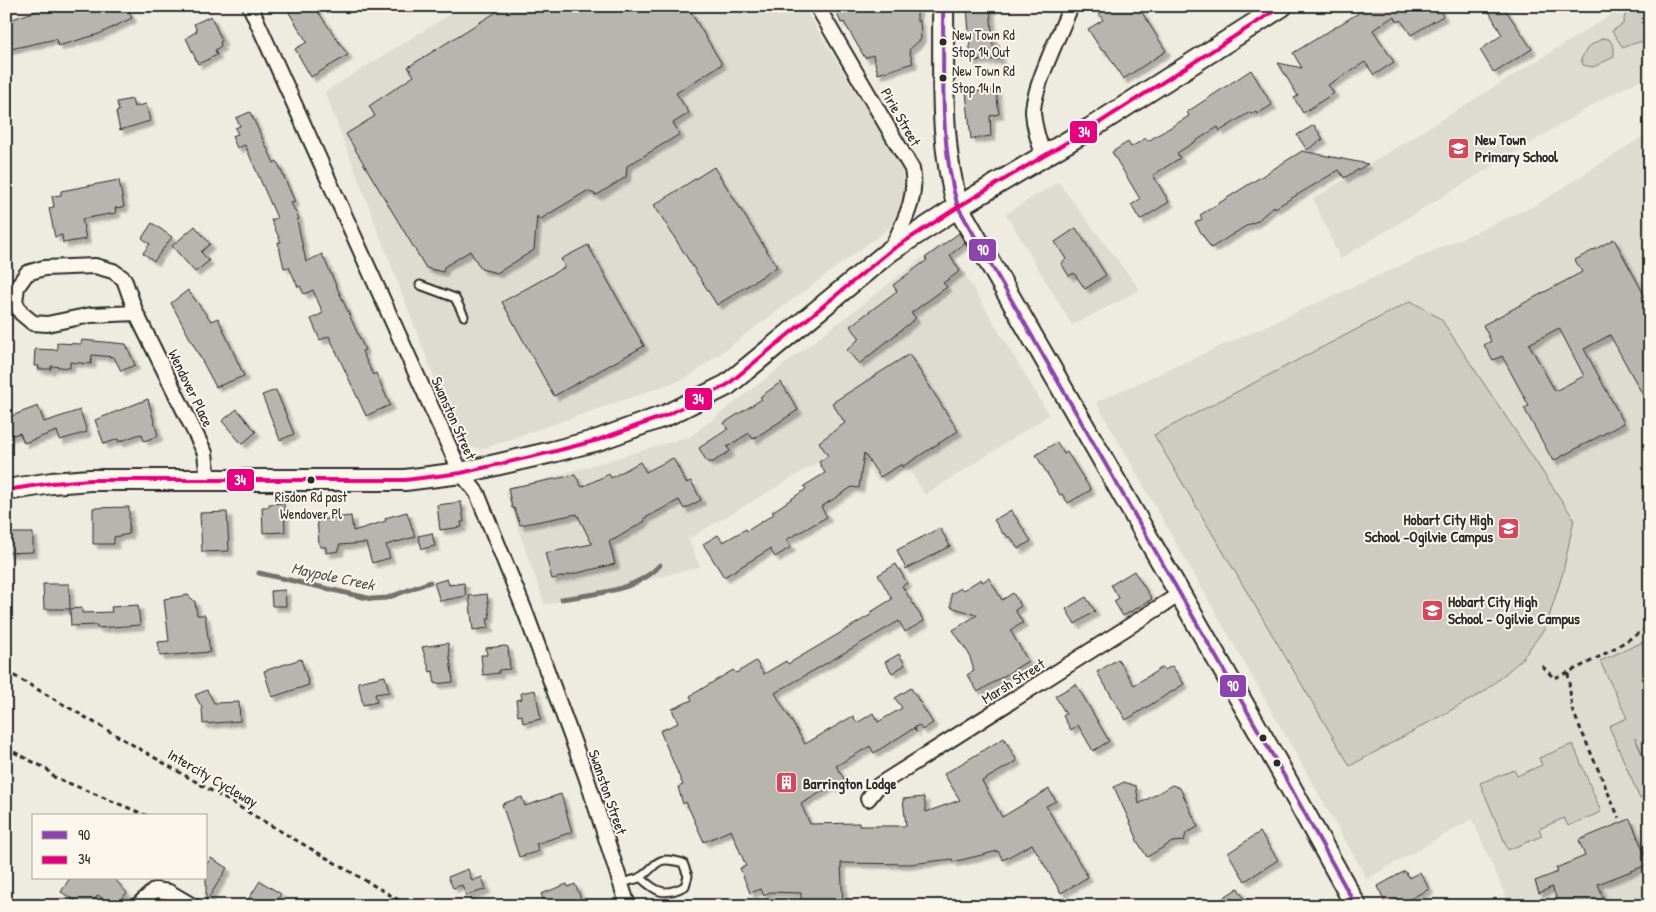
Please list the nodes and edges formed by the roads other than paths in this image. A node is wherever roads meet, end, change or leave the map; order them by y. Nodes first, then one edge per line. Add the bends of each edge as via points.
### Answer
1 (250, 6) edge
2 (817, 6) edge
3 (943, 6) edge
4 (1071, 6) edge
5 (1282, 6) edge
6 (1044, 157) junction
7 (958, 207) junction
8 (890, 251) junction
9 (420, 285) dead end
10 (136, 313) junction
11 (464, 316) dead end
12 (461, 473) junction
13 (208, 480) junction
14 (6, 490) edge
15 (1180, 594) junction
16 (868, 799) dead end
17 (640, 877) junction
18 (621, 882) junction
19 (137, 906) edge
20 (193, 906) edge
21 (628, 906) edge
22 (1356, 906) edge

1 - 12 street, Swanston Street
2 - 8 street, Pirie Street via 912,169 914,197
3 - 7 street via 946,146 949,176
4 - 6 street via 1036,94 1033,111 1035,130
5 - 6 street
6 - 7 street
7 - 8 street
7 - 15 street
8 - 12 street via 727,385 667,415 598,440
9 - 11 lane via 455,298
10 - 10 street, Wendover Place via 124,279 113,270 96,266 44,268 27,273 17,286 15,302 21,313 33,323
10 - 13 street, Wendover Place via 204,453
12 - 13 street via 405,480
12 - 18 street, Swanston Street via 477,493 526,614
13 - 14 street via 90,480
15 - 16 street, Marsh Street via 880,785
15 - 22 street
17 - 17 lane via 654,863 672,860 683,863 688,876 685,886 673,893 658,892
17 - 18 lane
18 - 21 street, Swanston Street
19 - 20 street via 154,890 169,892

